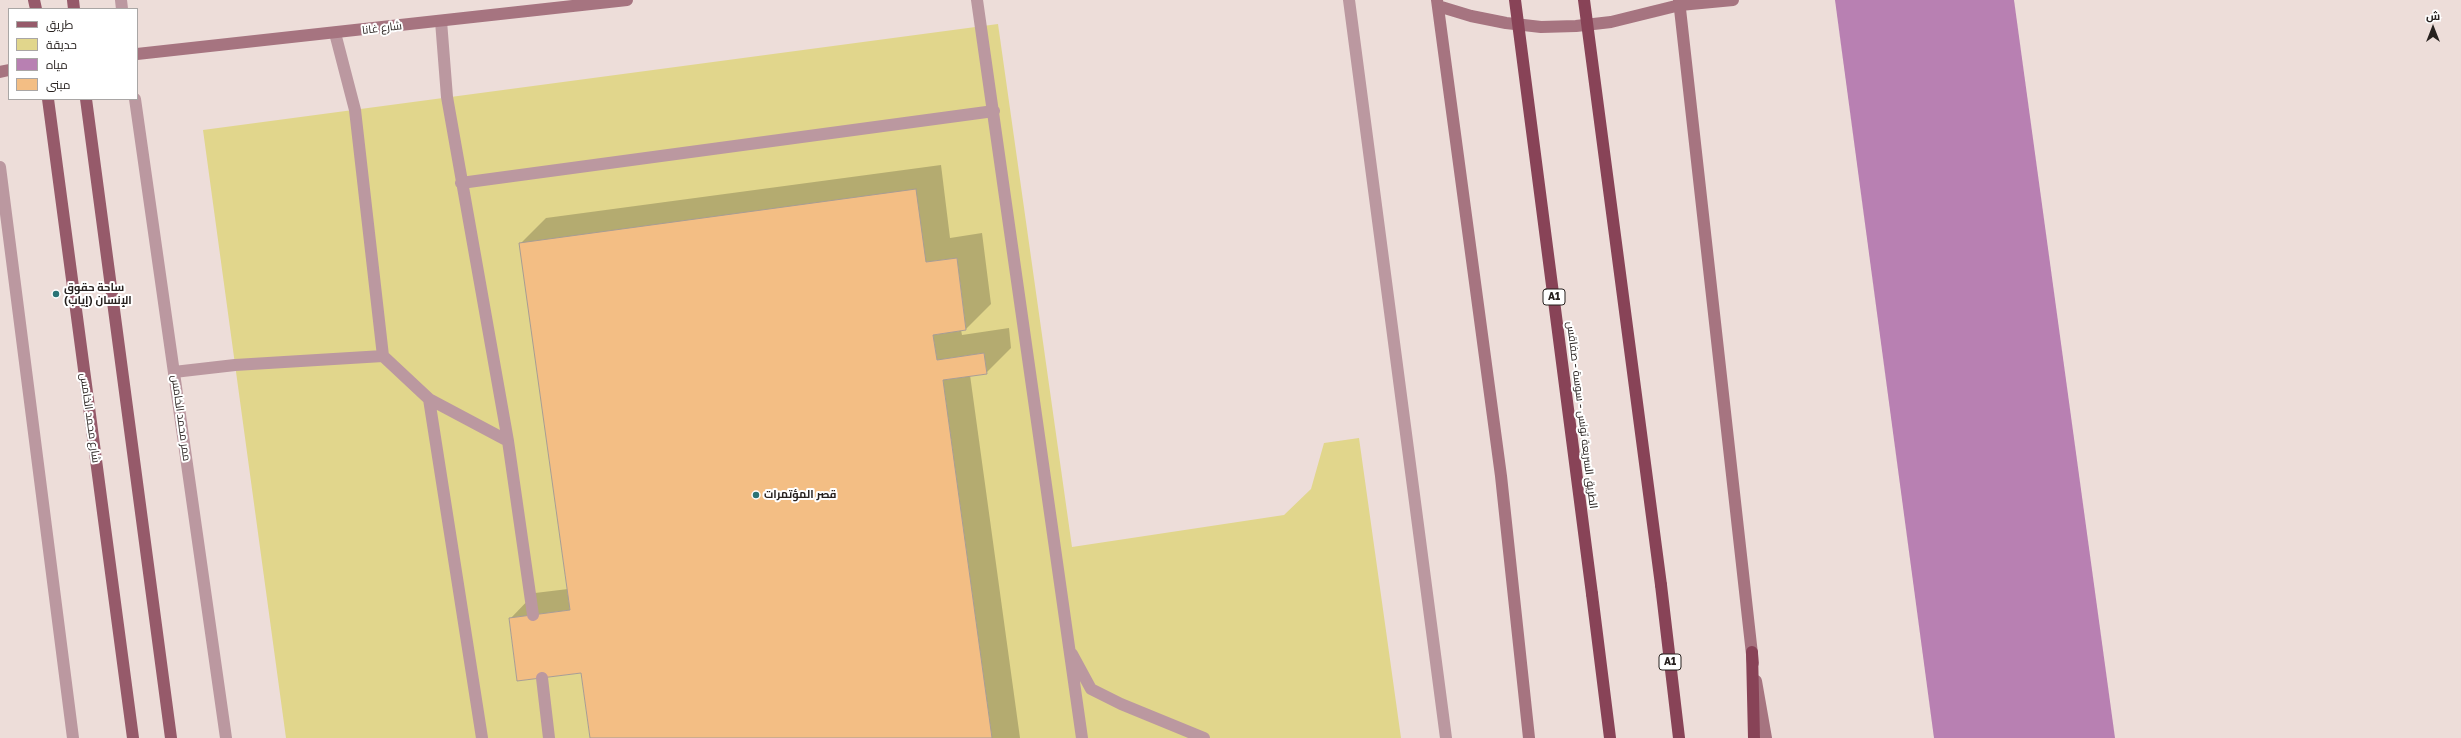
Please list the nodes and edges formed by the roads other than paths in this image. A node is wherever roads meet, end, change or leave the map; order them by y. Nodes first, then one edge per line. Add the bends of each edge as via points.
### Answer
1 (627, 0) edge
2 (977, 0) edge
3 (1349, 0) edge
4 (1515, 0) edge
5 (1584, 0) edge
6 (1733, 0) edge
7 (1437, 3) edge
8 (1679, 3) edge
9 (441, 20) junction
10 (335, 33) junction
11 (138, 54) edge
12 (48, 100) edge
13 (86, 100) edge
14 (135, 100) edge
15 (994, 111) junction
16 (0, 167) edge
17 (461, 182) junction
18 (383, 356) junction
19 (174, 372) junction
20 (429, 399) junction
21 (508, 442) junction
22 (533, 614) dead end
23 (1068, 646) junction
24 (1752, 652) junction
25 (542, 678) dead end
26 (73, 738) edge
27 (133, 738) edge
28 (171, 738) edge
29 (226, 738) edge
30 (482, 738) edge
31 (549, 738) edge
32 (1082, 738) edge
33 (1204, 738) edge
34 (1446, 738) edge
35 (1529, 738) edge
36 (1610, 738) edge
37 (1679, 738) edge
38 (1754, 738) edge
39 (1766, 738) edge

1 - 9 main road, شارع غانا
2 - 15 street
3 - 34 street
4 - 36 highway, الطريق السريعة تونس - سوسة - صفاقس / A1, bridge
5 - 37 highway, A1, bridge
6 - 8 main road
7 - 8 main road via 1478,18 1541,27 1611,22
7 - 35 main road via 1501,476
8 - 24 main road
9 - 10 main road, شارع غانا
9 - 17 street via 447,97
10 - 11 main road, شارع غانا
10 - 18 street via 355,110
12 - 27 main road, شارع محمد الخامس
13 - 28 main road
14 - 19 street, ممر محمد الخامس
15 - 17 street
15 - 23 street
16 - 26 street
17 - 21 street
18 - 19 street via 235,365
18 - 20 street
19 - 29 street, ممر محمد الخامس
20 - 21 street
20 - 30 street
21 - 22 street
23 - 32 street
23 - 33 street via 1091,689
24 - 38 highway
24 - 39 main road
25 - 31 street

